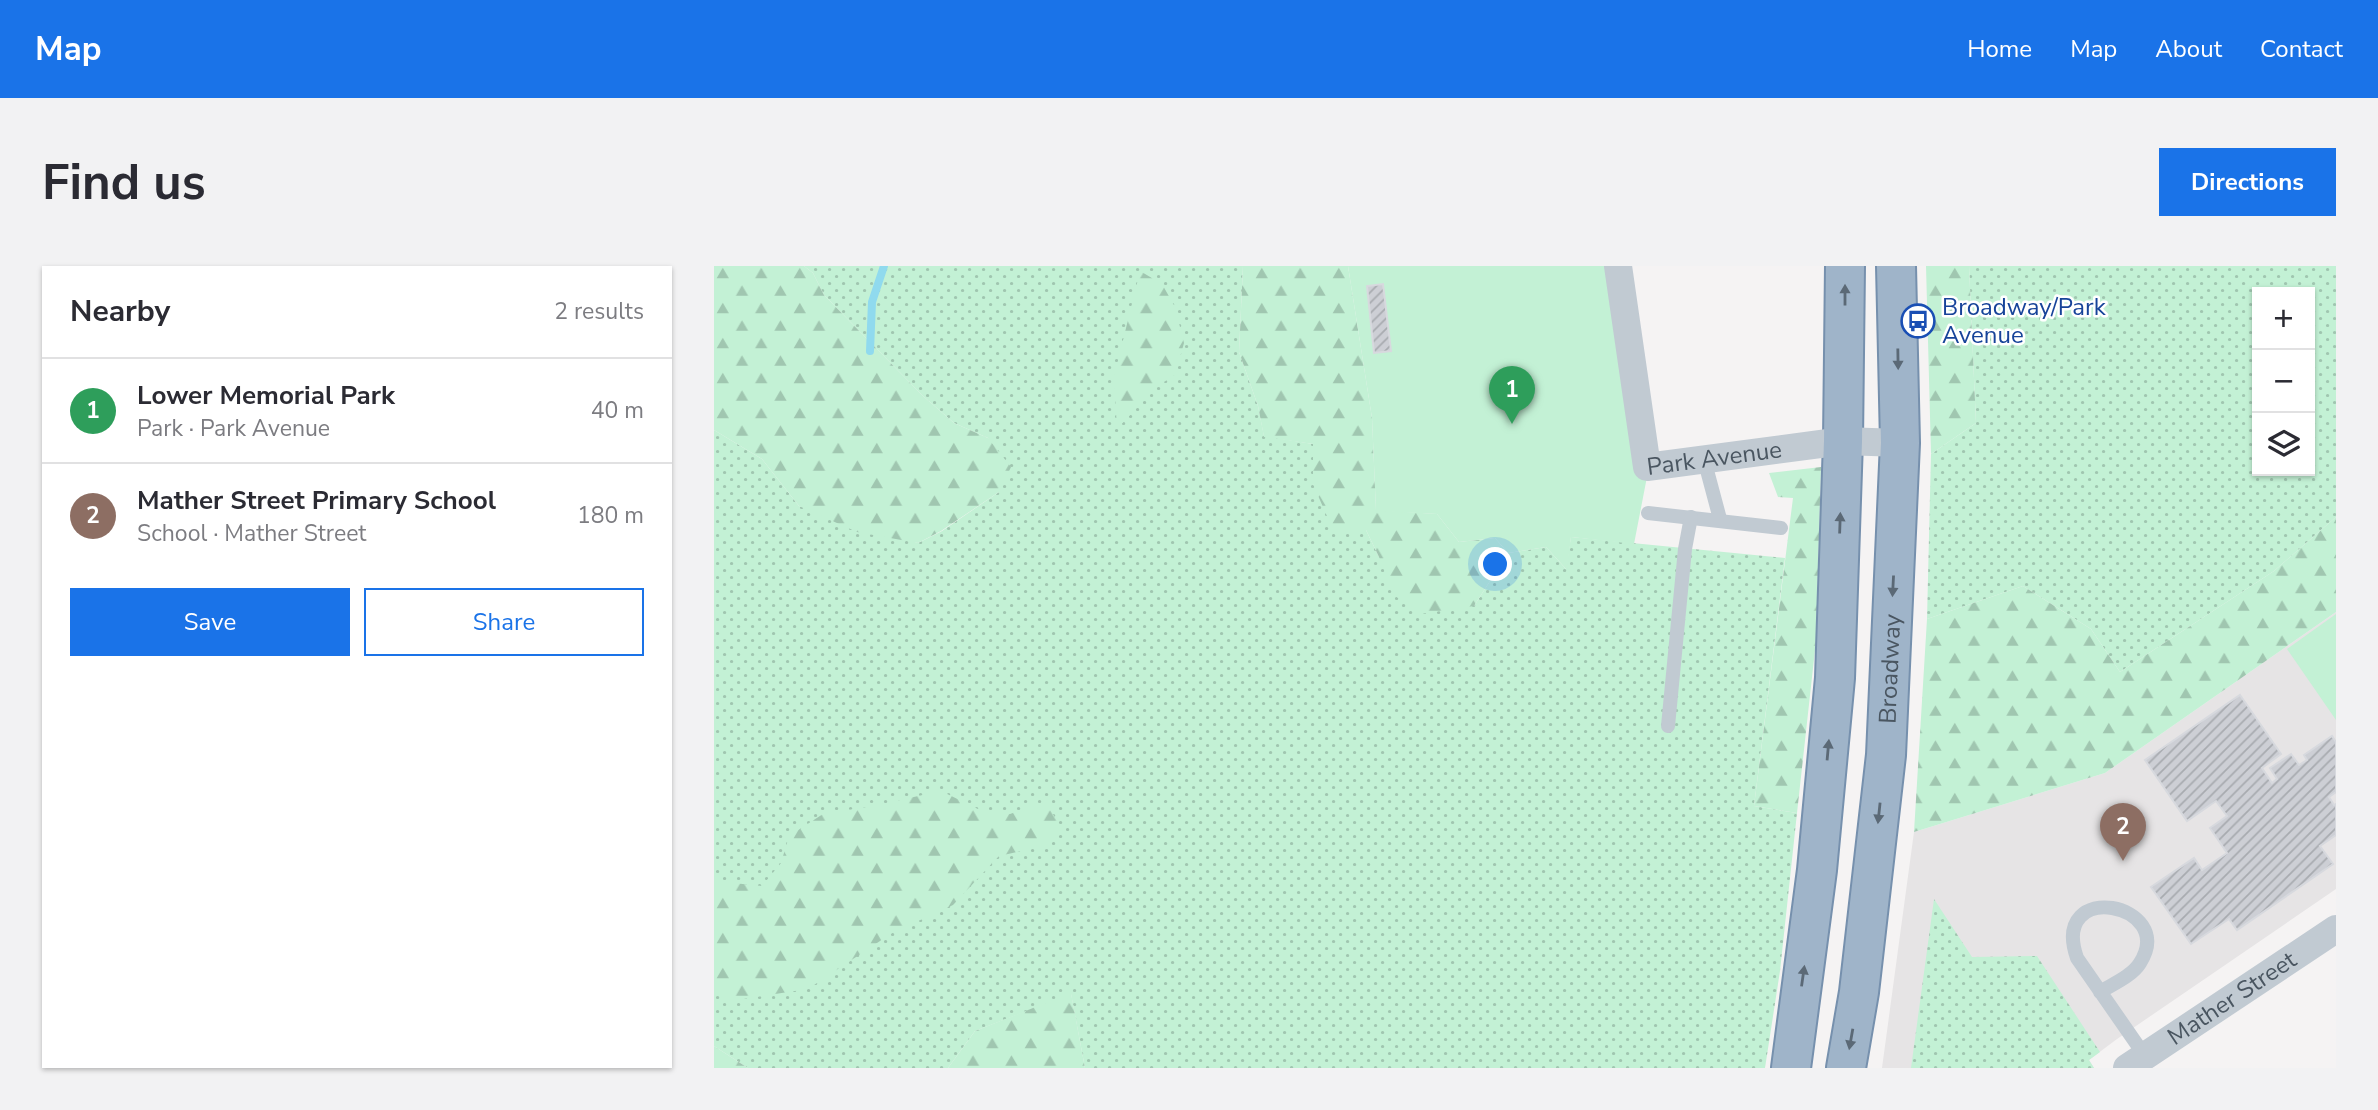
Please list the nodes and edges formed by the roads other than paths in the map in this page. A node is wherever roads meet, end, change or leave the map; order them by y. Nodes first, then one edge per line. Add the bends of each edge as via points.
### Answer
1 (1618, 266) edge
2 (1845, 266) edge
3 (1896, 266) edge
4 (1843, 441) junction
5 (1900, 443) junction
6 (1704, 459) junction
7 (1648, 513) dead end
8 (1691, 517) junction
9 (1720, 519) junction
10 (1781, 528) dead end
11 (1668, 726) dead end
12 (2336, 929) edge
13 (2100, 992) junction
14 (2136, 1062) edge
15 (1791, 1068) edge
16 (1846, 1068) edge

1 - 6 street, Park Avenue via 1647,467
4 -> 2 highway
3 -> 5 highway, Broadway
4 - 5 street, Park Avenue
4 - 6 street, Park Avenue
15 -> 4 highway via 1817,870 1835,678
5 -> 16 highway, Broadway via 1885,755 1859,992
6 - 9 lane
7 - 8 lane
8 - 9 lane
8 - 11 lane
9 - 10 lane
12 - 14 street, Mather Street
13 - 13 lane via 2072,944 2076,923 2101,907 2127,911 2144,928 2145,951 2131,973
13 - 14 lane

